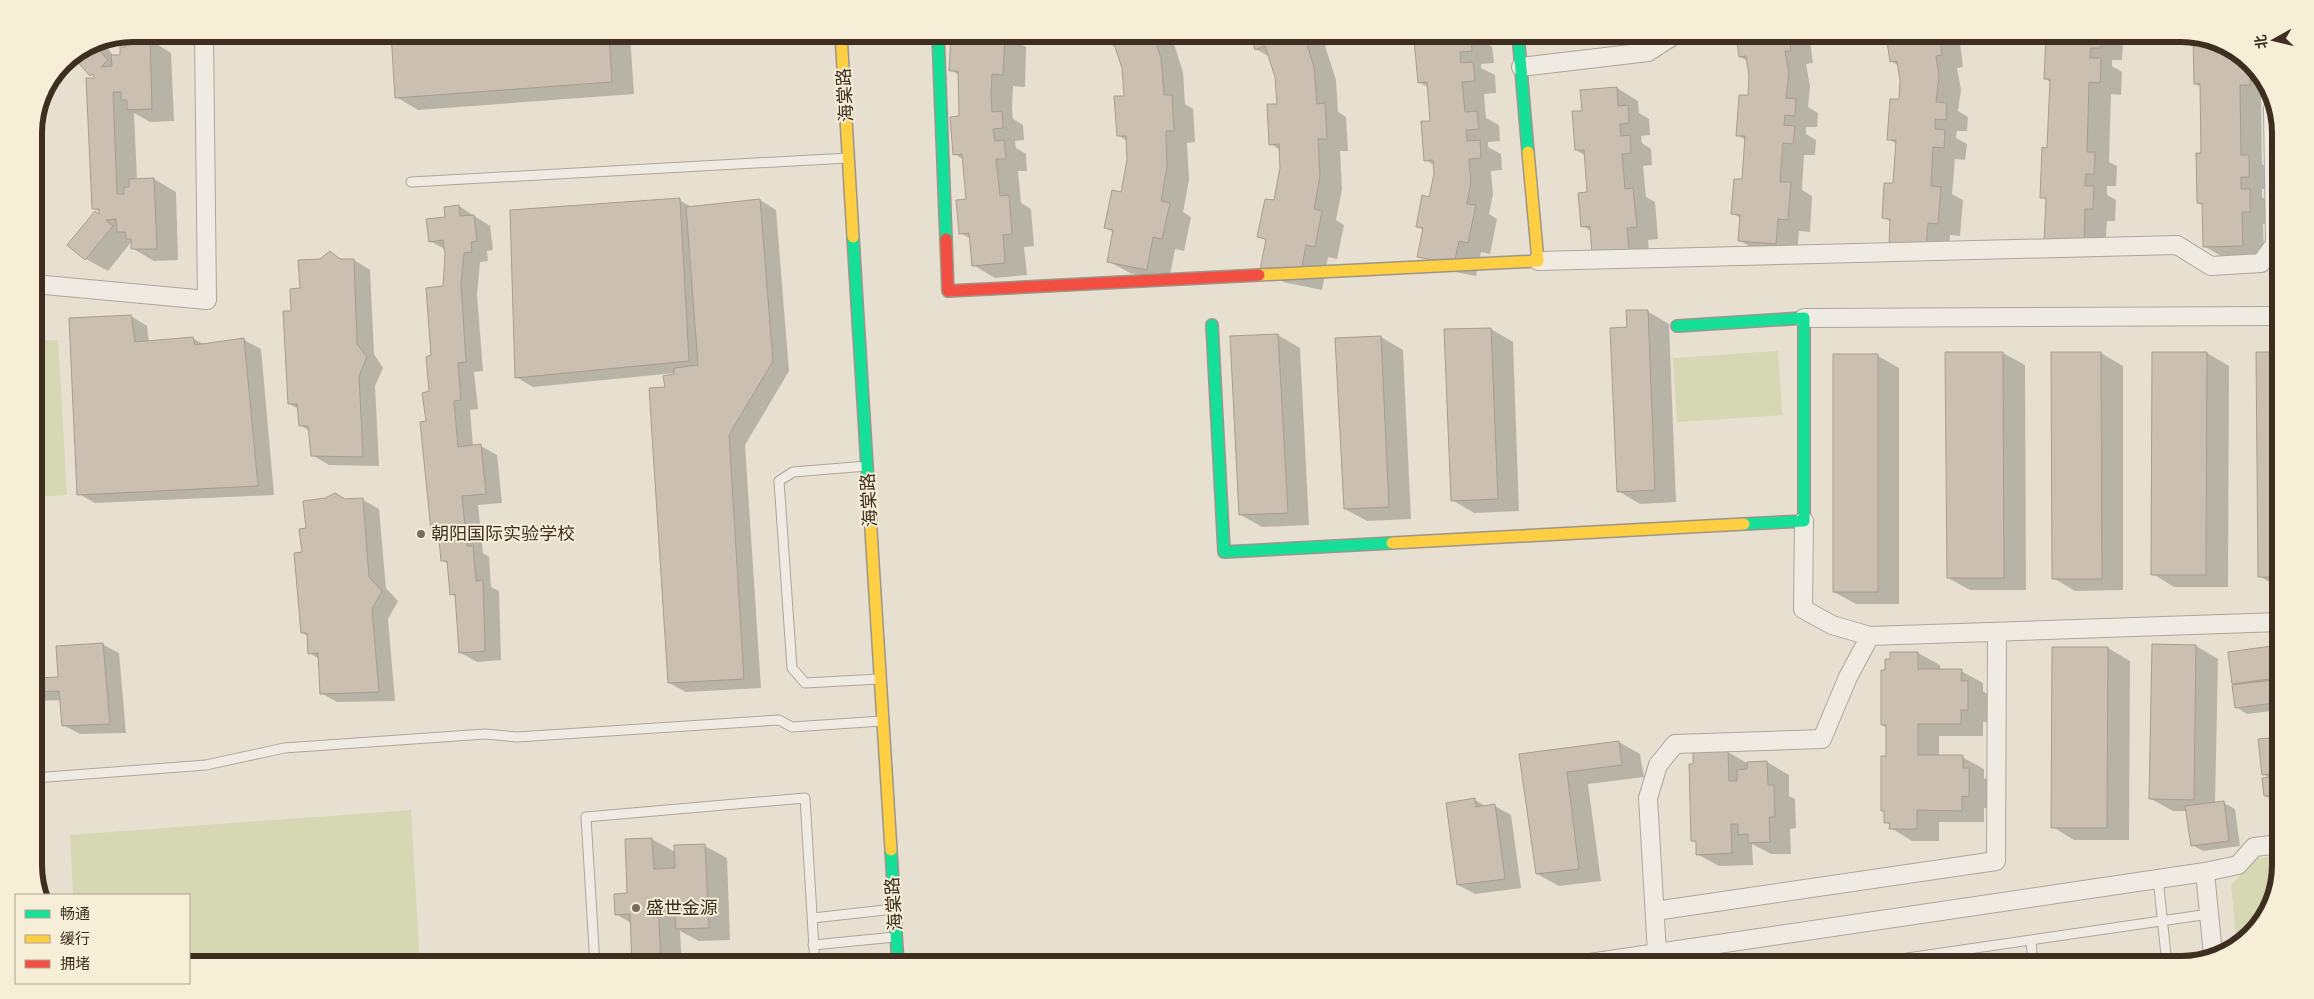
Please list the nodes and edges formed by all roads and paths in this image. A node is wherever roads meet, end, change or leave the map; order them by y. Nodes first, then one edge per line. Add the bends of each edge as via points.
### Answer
1 (204, 42) edge
2 (841, 42) edge
3 (938, 42) edge
4 (1519, 42) edge
5 (1664, 42) edge
6 (1521, 67) junction
7 (848, 158) junction
8 (412, 182) dead end
9 (2271, 249) edge
10 (1538, 261) junction
11 (43, 285) edge
12 (2271, 316) edge
13 (1804, 318) junction
14 (1212, 325) dead end
15 (1678, 326) dead end
16 (867, 466) junction
17 (1804, 522) junction
18 (2272, 622) edge
19 (1997, 632) junction
20 (1870, 636) junction
21 (880, 679) junction
22 (883, 721) junction
23 (43, 777) edge
24 (2272, 845) edge
25 (2204, 872) junction
26 (2158, 878) junction
27 (894, 909) junction
28 (1655, 910) junction
29 (2209, 914) junction
30 (813, 918) junction
31 (2162, 920) junction
32 (896, 937) junction
33 (2031, 940) junction
34 (813, 945) junction
35 (2213, 951) edge
36 (1657, 953) junction
37 (594, 956) edge
38 (814, 956) edge
39 (897, 956) edge
40 (1637, 956) edge
41 (1921, 956) edge
42 (2032, 956) edge
43 (2166, 956) edge

1 - 11 street via 207,300
2 - 7 street, 海棠路
3 - 10 street via 948,291
4 - 6 street
5 - 6 street via 1648,52
6 - 10 street
7 - 8 lane
7 - 16 street, 海棠路
9 - 10 street via 2261,263 2211,266 2176,245
12 - 13 street
13 - 15 street
13 - 17 street
14 - 17 street via 1224,552
16 - 21 street, 海棠路
16 - 21 lane via 792,472 779,481 792,668 805,684
17 - 20 street via 1803,609 1832,625
18 - 19 street
19 - 20 street
19 - 28 street via 1996,861
20 - 28 street via 1848,677 1822,739 1675,744 1658,766 1648,798
21 - 22 street, 海棠路
22 - 23 lane via 792,727 779,720 517,737 485,734 284,748 206,765
22 - 27 street, 海棠路
24 - 25 street via 2254,847 2238,865
25 - 26 street
25 - 29 street
26 - 31 lane
26 - 36 street
27 - 30 lane
27 - 32 street, 海棠路
28 - 36 street
29 - 31 lane
29 - 35 street
30 - 34 lane
30 - 37 lane via 805,798 586,816
31 - 33 lane
31 - 43 lane
32 - 34 lane
32 - 39 street, 海棠路
33 - 41 lane
33 - 42 lane
34 - 38 lane
36 - 40 street

